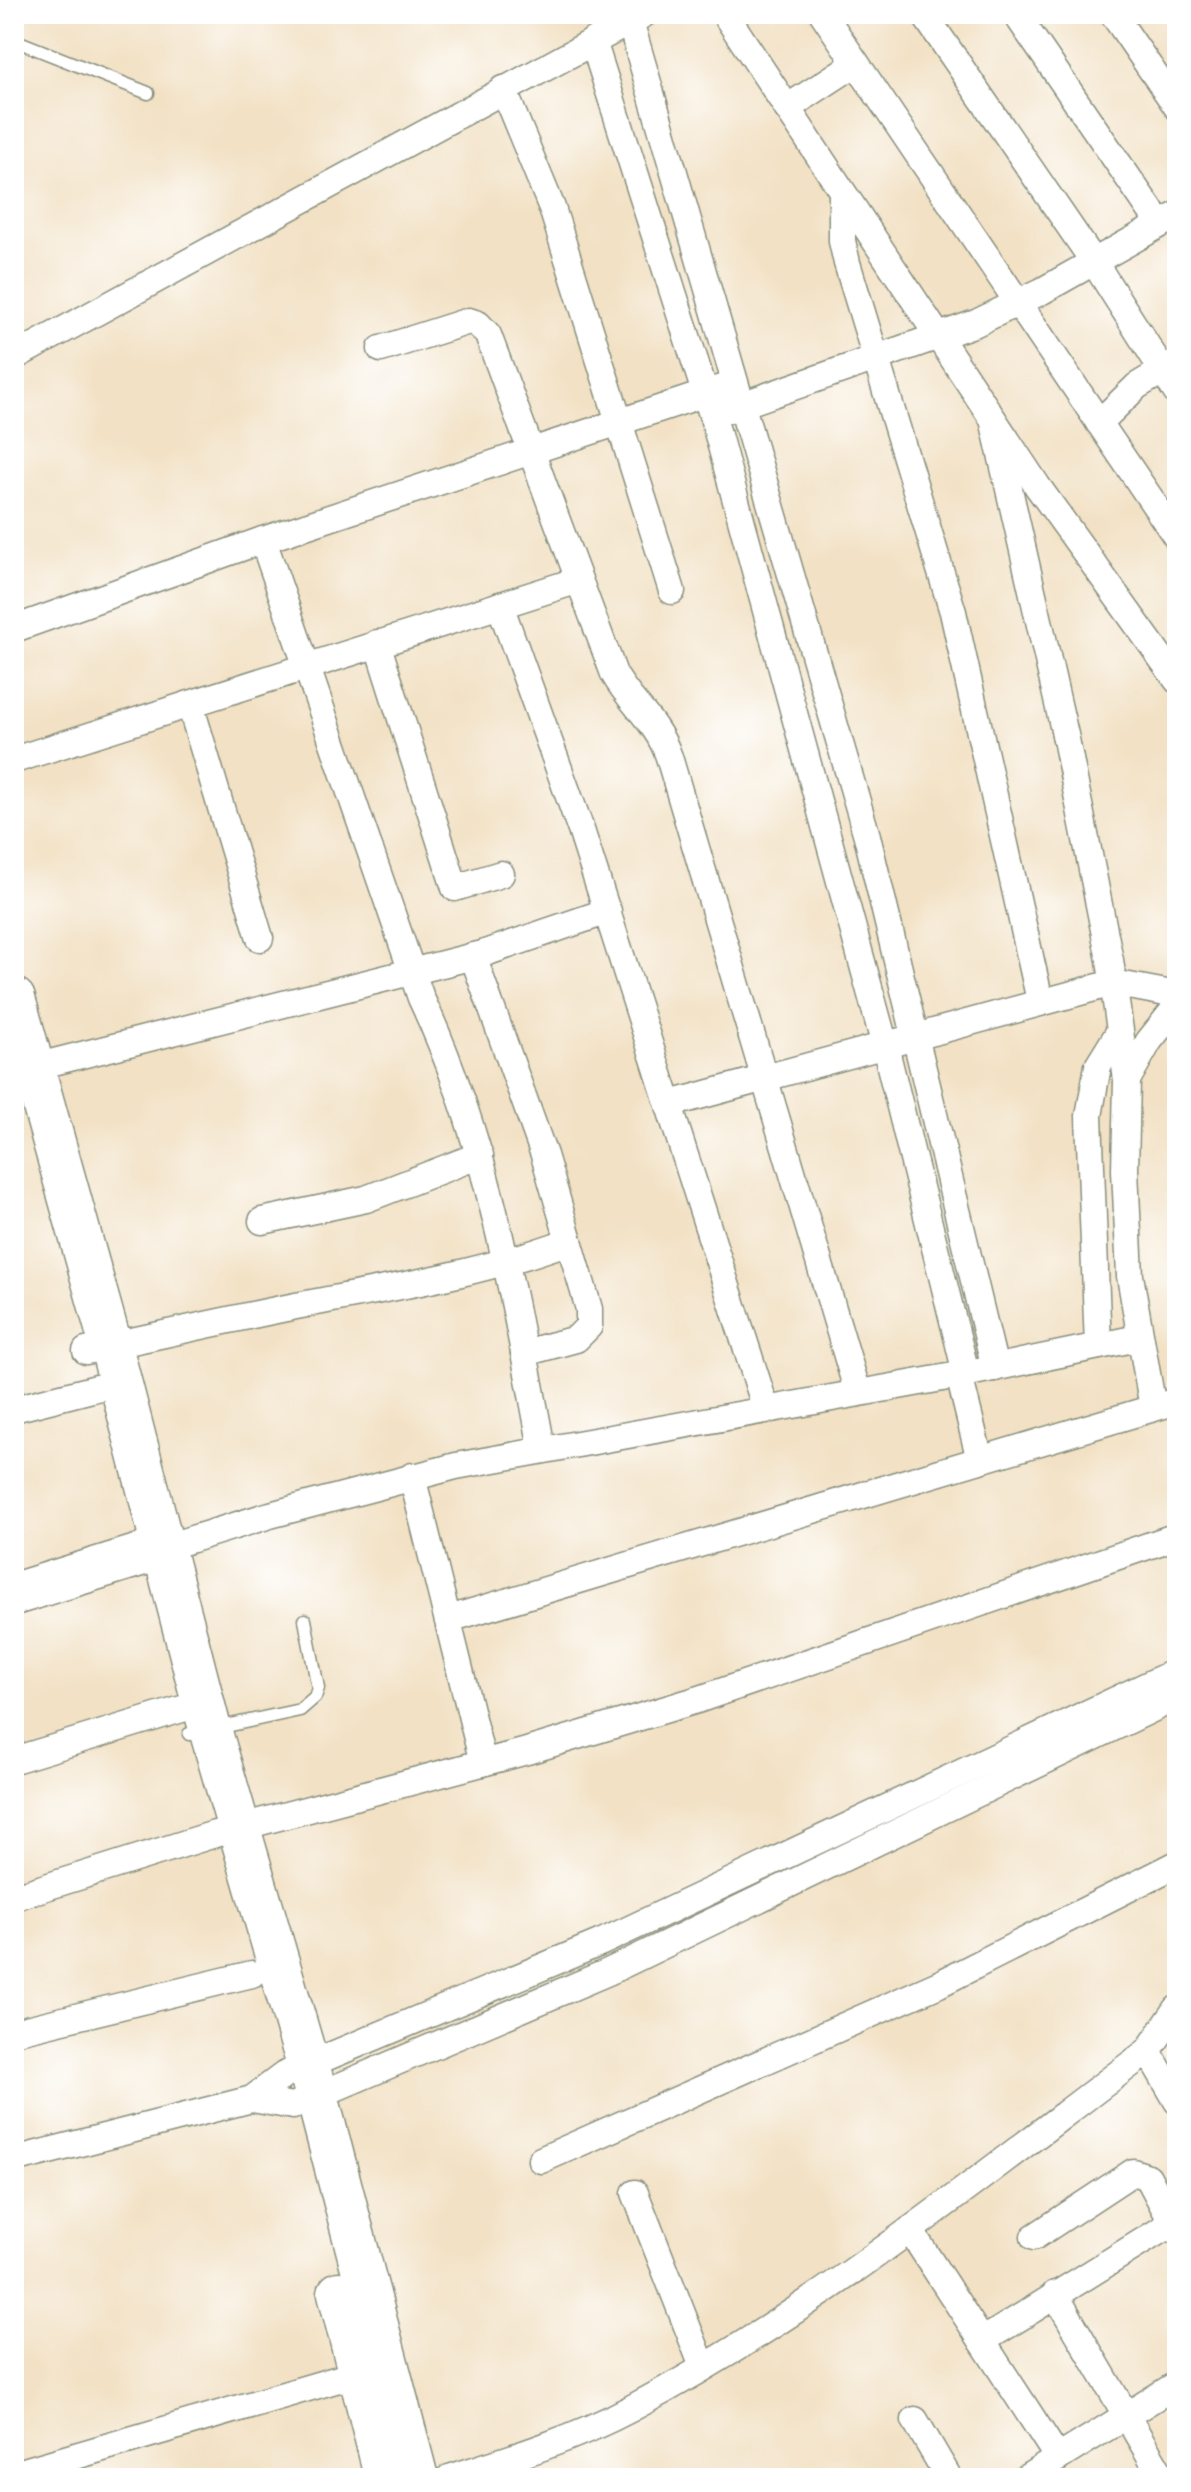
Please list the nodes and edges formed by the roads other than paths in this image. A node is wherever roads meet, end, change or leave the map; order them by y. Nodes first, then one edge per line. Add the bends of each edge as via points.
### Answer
1 (725, 14) edge
2 (823, 14) edge
3 (924, 14) edge
4 (1016, 14) edge
5 (1113, 14) edge
6 (637, 18) edge
7 (14, 40) edge
8 (593, 41) junction
9 (856, 63) junction
10 (503, 89) junction
11 (148, 93) dead end
12 (1177, 107) edge
13 (787, 108) junction
14 (842, 192) junction
15 (1168, 220) edge
16 (1094, 262) junction
17 (1018, 303) junction
18 (939, 338) junction
19 (381, 349) dead end
20 (876, 356) junction
21 (14, 357) edge
22 (1172, 375) edge
23 (740, 393) junction
24 (709, 405) junction
25 (993, 419) junction
26 (619, 421) junction
27 (1099, 423) junction
28 (529, 451) junction
29 (1177, 538) edge
30 (263, 540) junction
31 (579, 580) junction
32 (672, 591) dead end
33 (500, 605) junction
34 (14, 629) edge
35 (377, 643) junction
36 (308, 665) junction
37 (1177, 680) edge
38 (190, 704) junction
39 (14, 760) edge
40 (501, 874) dead end
41 (608, 911) junction
42 (260, 938) dead end
43 (473, 956) junction
44 (411, 971) junction
45 (1113, 983) junction
46 (1177, 995) edge
47 (14, 999) edge
48 (1040, 1001) junction
49 (1177, 1006) edge
50 (914, 1037) junction
51 (885, 1046) junction
52 (1123, 1055) junction
53 (764, 1075) junction
54 (24, 1079) edge
55 (670, 1104) junction
56 (480, 1155) junction
57 (262, 1221) dead end
58 (1112, 1233) junction
59 (569, 1241) junction
60 (507, 1264) junction
61 (1117, 1342) junction
62 (524, 1353) junction
63 (103, 1367) junction
64 (995, 1368) junction
65 (962, 1374) junction
66 (858, 1393) junction
67 (14, 1409) edge
68 (766, 1409) junction
69 (1148, 1409) edge
70 (542, 1448) junction
71 (980, 1460) junction
72 (412, 1476) junction
73 (1175, 1537) edge
74 (151, 1552) junction
75 (14, 1594) edge
76 (449, 1619) junction
77 (305, 1620) dead end
78 (1177, 1671) edge
79 (1177, 1697) edge
80 (194, 1724) junction
81 (14, 1760) edge
82 (483, 1763) junction
83 (227, 1831) junction
84 (1177, 1864) edge
85 (14, 1897) edge
86 (252, 1974) junction
87 (1177, 2009) edge
88 (14, 2032) edge
89 (1148, 2051) junction
90 (291, 2088) junction
91 (1177, 2101) edge
92 (14, 2160) edge
93 (541, 2160) dead end
94 (635, 2193) dead end
95 (1175, 2225) edge
96 (910, 2230) junction
97 (1034, 2237) dead end
98 (1055, 2294) junction
99 (982, 2341) junction
100 (703, 2367) junction
101 (359, 2373) junction
102 (1177, 2384) edge
103 (1126, 2416) junction
104 (915, 2420) dead end
105 (1058, 2458) junction
106 (502, 2470) edge
107 (14, 2474) edge
108 (386, 2478) edge
109 (417, 2478) edge
110 (449, 2478) edge
111 (949, 2478) edge
112 (1026, 2478) edge
113 (1163, 2478) edge

1 - 13 street
2 - 9 street
3 - 16 street
4 - 15 street
5 - 12 street
6 - 8 street
6 - 23 street
7 - 11 lane
8 - 10 street
8 - 24 street
9 - 13 street
9 - 17 street
10 - 21 street
10 - 26 street via 552,208
13 - 14 street
14 - 18 street
14 - 20 street via 842,241
15 - 16 street
16 - 17 street
16 - 22 street
17 - 18 street
17 - 27 street
18 - 20 street
18 - 25 street
19 - 28 street via 469,321 478,324 488,335
20 - 23 street
20 - 48 street via 953,612
22 - 27 street via 1137,386
23 - 24 street
23 - 50 street via 867,836
24 - 26 street
24 - 51 street
25 - 37 street
25 - 45 street via 1066,739
26 - 28 street
26 - 32 street
27 - 29 street
28 - 30 street
28 - 31 street
30 - 34 street
30 - 36 street
31 - 33 street
31 - 53 street via 614,674 663,738
33 - 35 street
33 - 41 street
35 - 36 street
35 - 40 street via 455,888
36 - 38 street
36 - 44 street
38 - 39 street
38 - 42 street
41 - 43 street
41 - 55 street
43 - 44 street
43 - 59 street
44 - 54 street
44 - 56 street
45 - 46 street
45 - 48 street
45 - 52 street
47 - 54 highway
48 - 50 street
49 - 52 street via 1149,1041
50 - 51 street
50 - 64 street
51 - 53 street
51 - 65 street
52 - 58 street
52 - 58 street via 1098,1066 1089,1116
53 - 55 street
53 - 66 street
54 - 63 highway
55 - 68 street
56 - 57 street via 366,1199
56 - 60 street
58 - 61 street
58 - 61 street
59 - 60 street
59 - 62 street via 589,1326 576,1339
60 - 62 street
60 - 63 street
61 - 64 street
61 - 69 street
62 - 70 street
63 - 67 street
63 - 74 highway
64 - 65 street
65 - 66 street
65 - 71 street
66 - 68 street
68 - 70 street
69 - 71 street
70 - 72 street
71 - 76 street
72 - 74 street
72 - 76 street
73 - 82 street via 730,1690
74 - 75 highway
74 - 80 highway
76 - 82 street
77 - 80 lane via 318,1688 315,1697 300,1710
78 - 90 street
79 - 90 street via 608,1972
80 - 81 street
80 - 83 highway
82 - 83 street
83 - 85 street
83 - 86 highway
83 - 90 highway
84 - 93 street via 939,1984
86 - 88 street
86 - 90 highway
87 - 89 street
89 - 91 street
89 - 96 street
90 - 92 street
90 - 101 highway
90 - 109 highway
94 - 100 street
95 - 97 street via 1148,2177 1133,2172
95 - 98 street
96 - 99 street
96 - 100 street
98 - 99 street
98 - 103 street
99 - 105 street
100 - 106 street via 627,2411
101 - 107 street
101 - 108 highway
102 - 103 street
103 - 105 street
103 - 113 street
104 - 111 street
105 - 112 street
106 - 110 street

